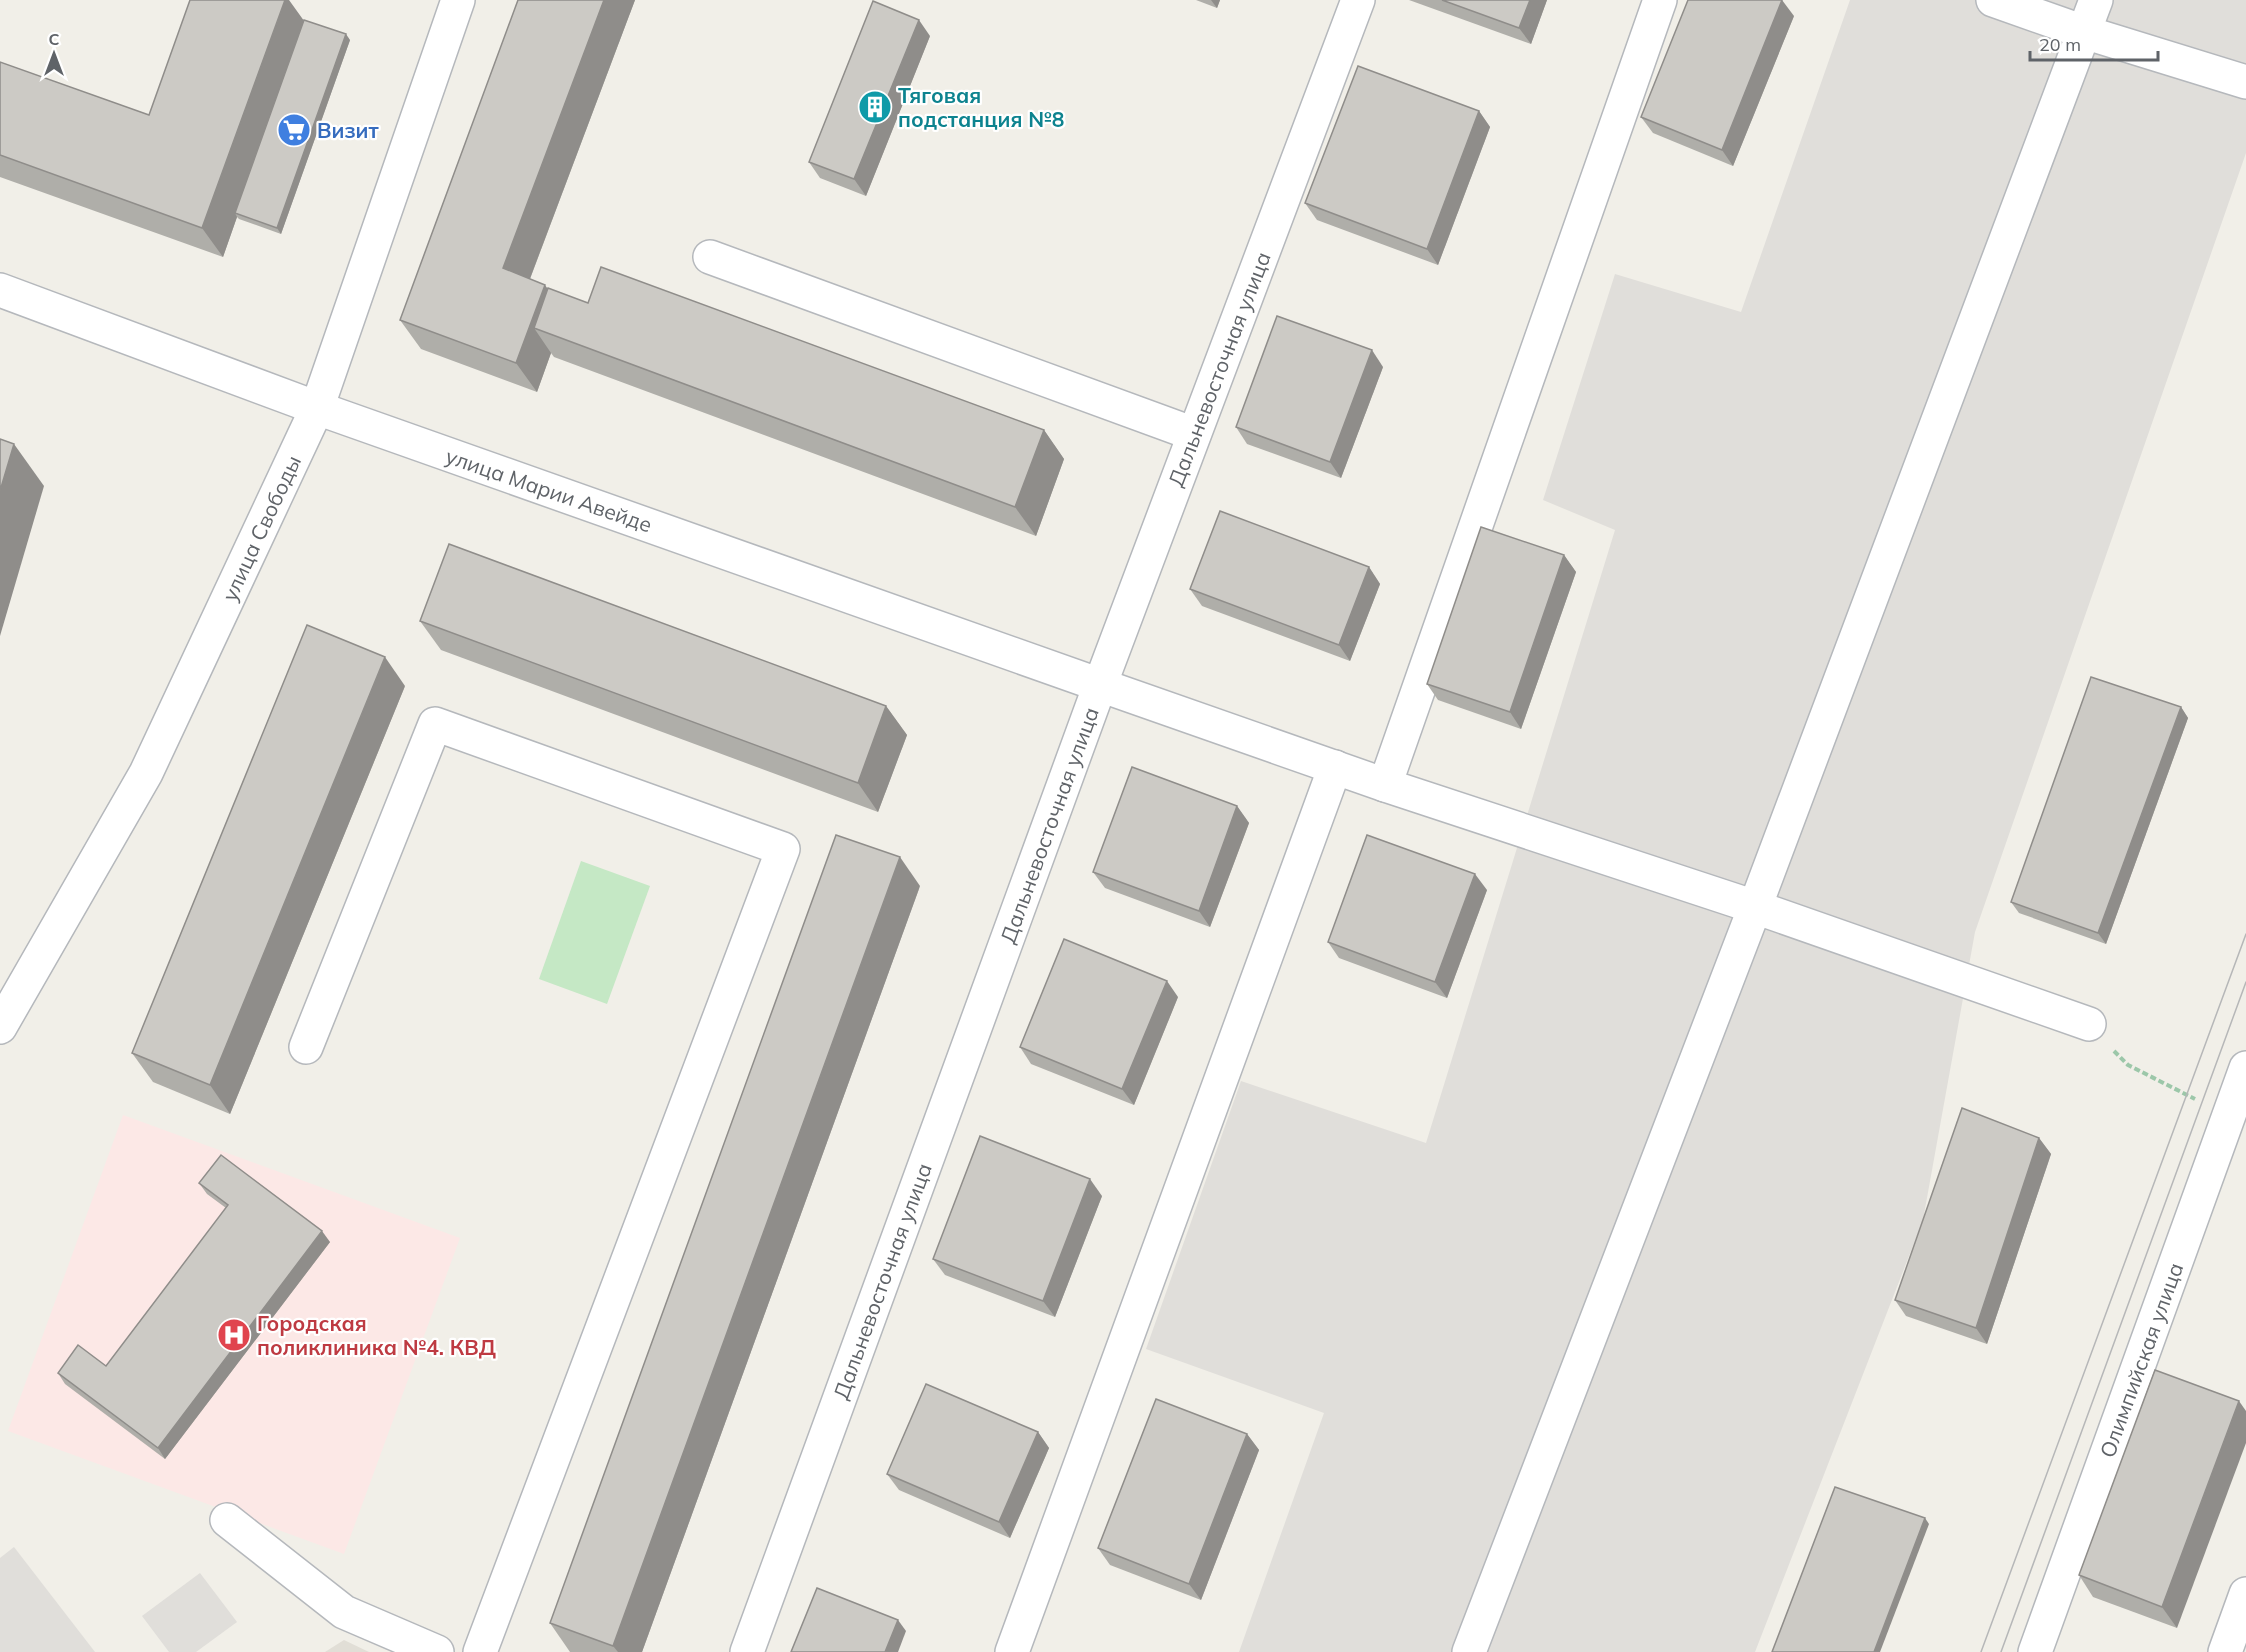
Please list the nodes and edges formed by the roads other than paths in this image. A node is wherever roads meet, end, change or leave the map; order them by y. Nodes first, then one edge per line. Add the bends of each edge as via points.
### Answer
1 (458, 0) edge
2 (1358, 0) edge
3 (1660, 0) edge
4 (1993, 0) edge
5 (2096, 0) edge
6 (2084, 32) junction
7 (2246, 82) edge
8 (710, 257) dead end
9 (0, 290) edge
10 (317, 408) junction
11 (1194, 434) junction
12 (1100, 686) junction
13 (1335, 767) junction
14 (1385, 785) junction
15 (1755, 907) junction
16 (2089, 1024) road end
17 (0, 1027) edge
18 (306, 1047) dead end
19 (2246, 1068) edge
20 (227, 1520) dead end
21 (2246, 1594) edge
22 (437, 1652) edge
23 (480, 1652) edge
24 (747, 1652) edge
25 (1012, 1652) edge
26 (1469, 1652) edge
27 (2036, 1652) edge
28 (2224, 1652) edge

1 - 10 street, улица Свободы
2 - 11 street, Дальневосточная улица
3 - 14 street
4 - 6 street
5 - 6 street
6 - 7 street
6 - 15 street
8 - 11 street
9 - 10 street, улица Марии Авейде
10 - 12 street, улица Марии Авейде
10 - 17 street, улица Свободы via 146,773
11 - 12 street, Дальневосточная улица
12 - 13 street, улица Марии Авейде
12 - 24 street, Дальневосточная улица
13 - 14 street, улица Марии Авейде
13 - 25 street
14 - 15 street, улица Марии Авейде
15 - 16 street, улица Марии Авейде
15 - 26 street
18 - 23 street via 435,724 783,849
19 - 27 street, Олимпийская улица
20 - 22 street via 344,1612
21 - 28 street

